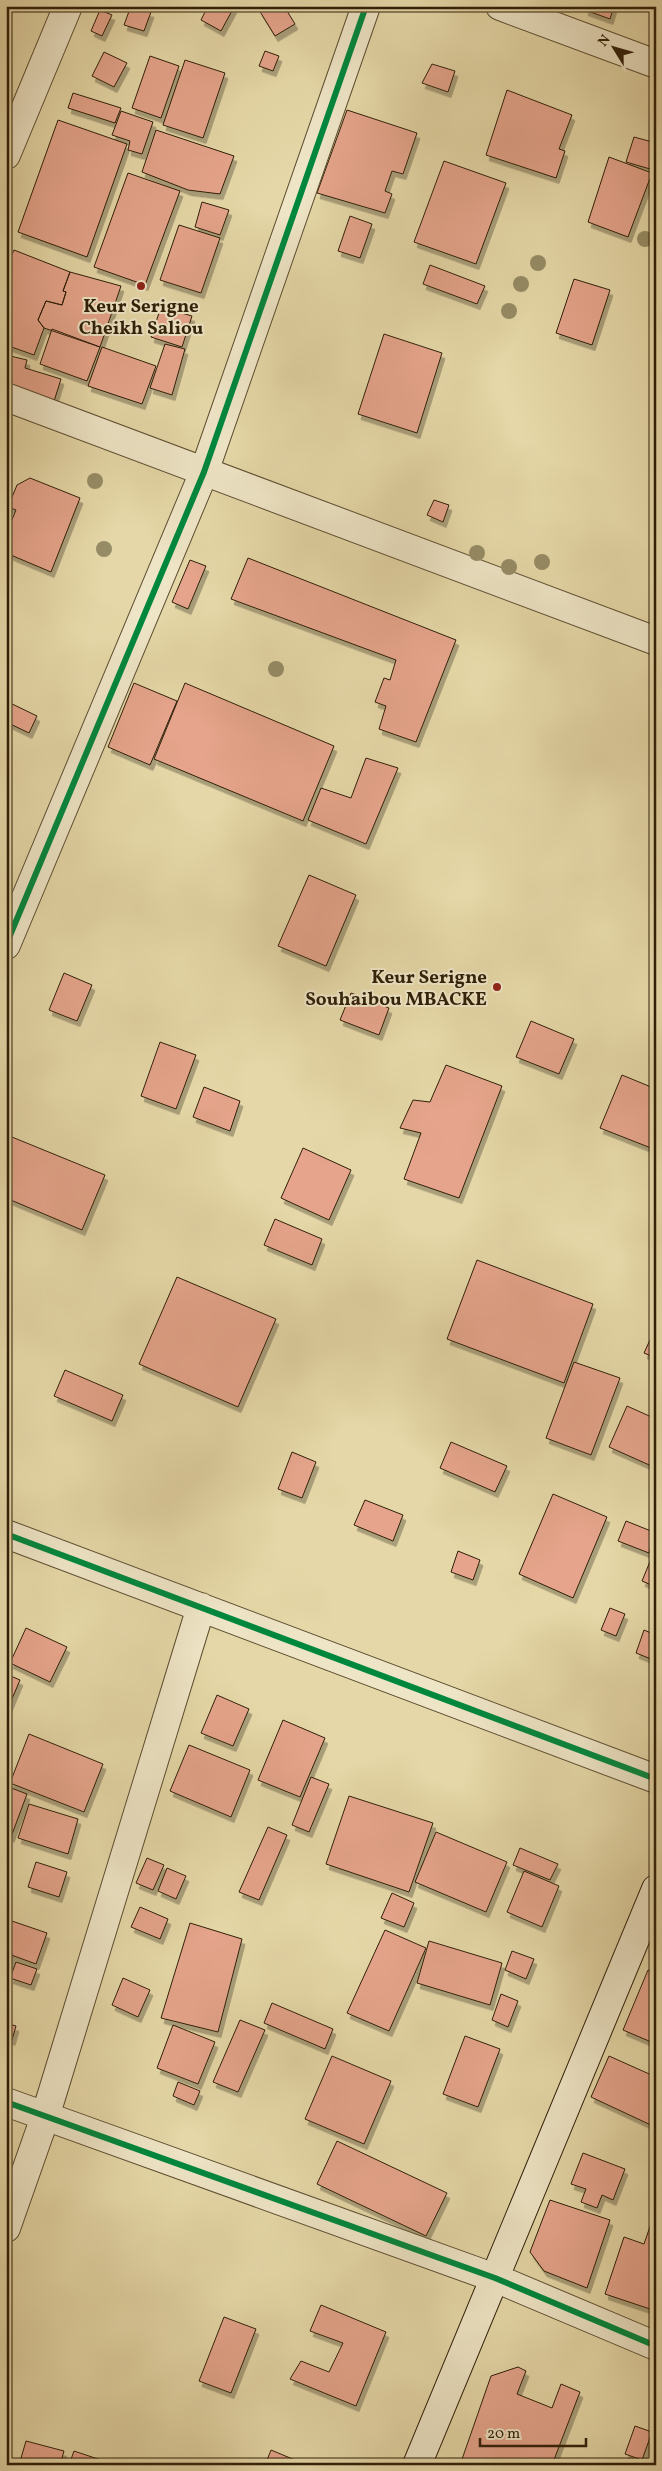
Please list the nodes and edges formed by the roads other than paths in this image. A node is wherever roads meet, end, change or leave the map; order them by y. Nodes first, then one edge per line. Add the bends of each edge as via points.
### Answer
1 (68, 6) edge
2 (366, 6) edge
3 (500, 6) edge
4 (656, 64) edge
5 (6, 155) edge
6 (6, 398) edge
7 (204, 472) junction
8 (656, 641) edge
9 (6, 945) edge
10 (6, 1534) edge
11 (201, 1607) junction
12 (656, 1779) edge
13 (656, 1890) edge
14 (6, 2102) edge
15 (45, 2117) junction
16 (6, 2228) edge
17 (495, 2278) junction
18 (656, 2346) edge
19 (417, 2465) edge

1 - 5 street
2 - 7 street
3 - 4 street
6 - 7 street
7 - 8 street
7 - 9 street
10 - 11 street
11 - 12 street
11 - 15 street
13 - 17 street
14 - 15 street
15 - 16 street
15 - 17 street
17 - 18 street
17 - 19 street

